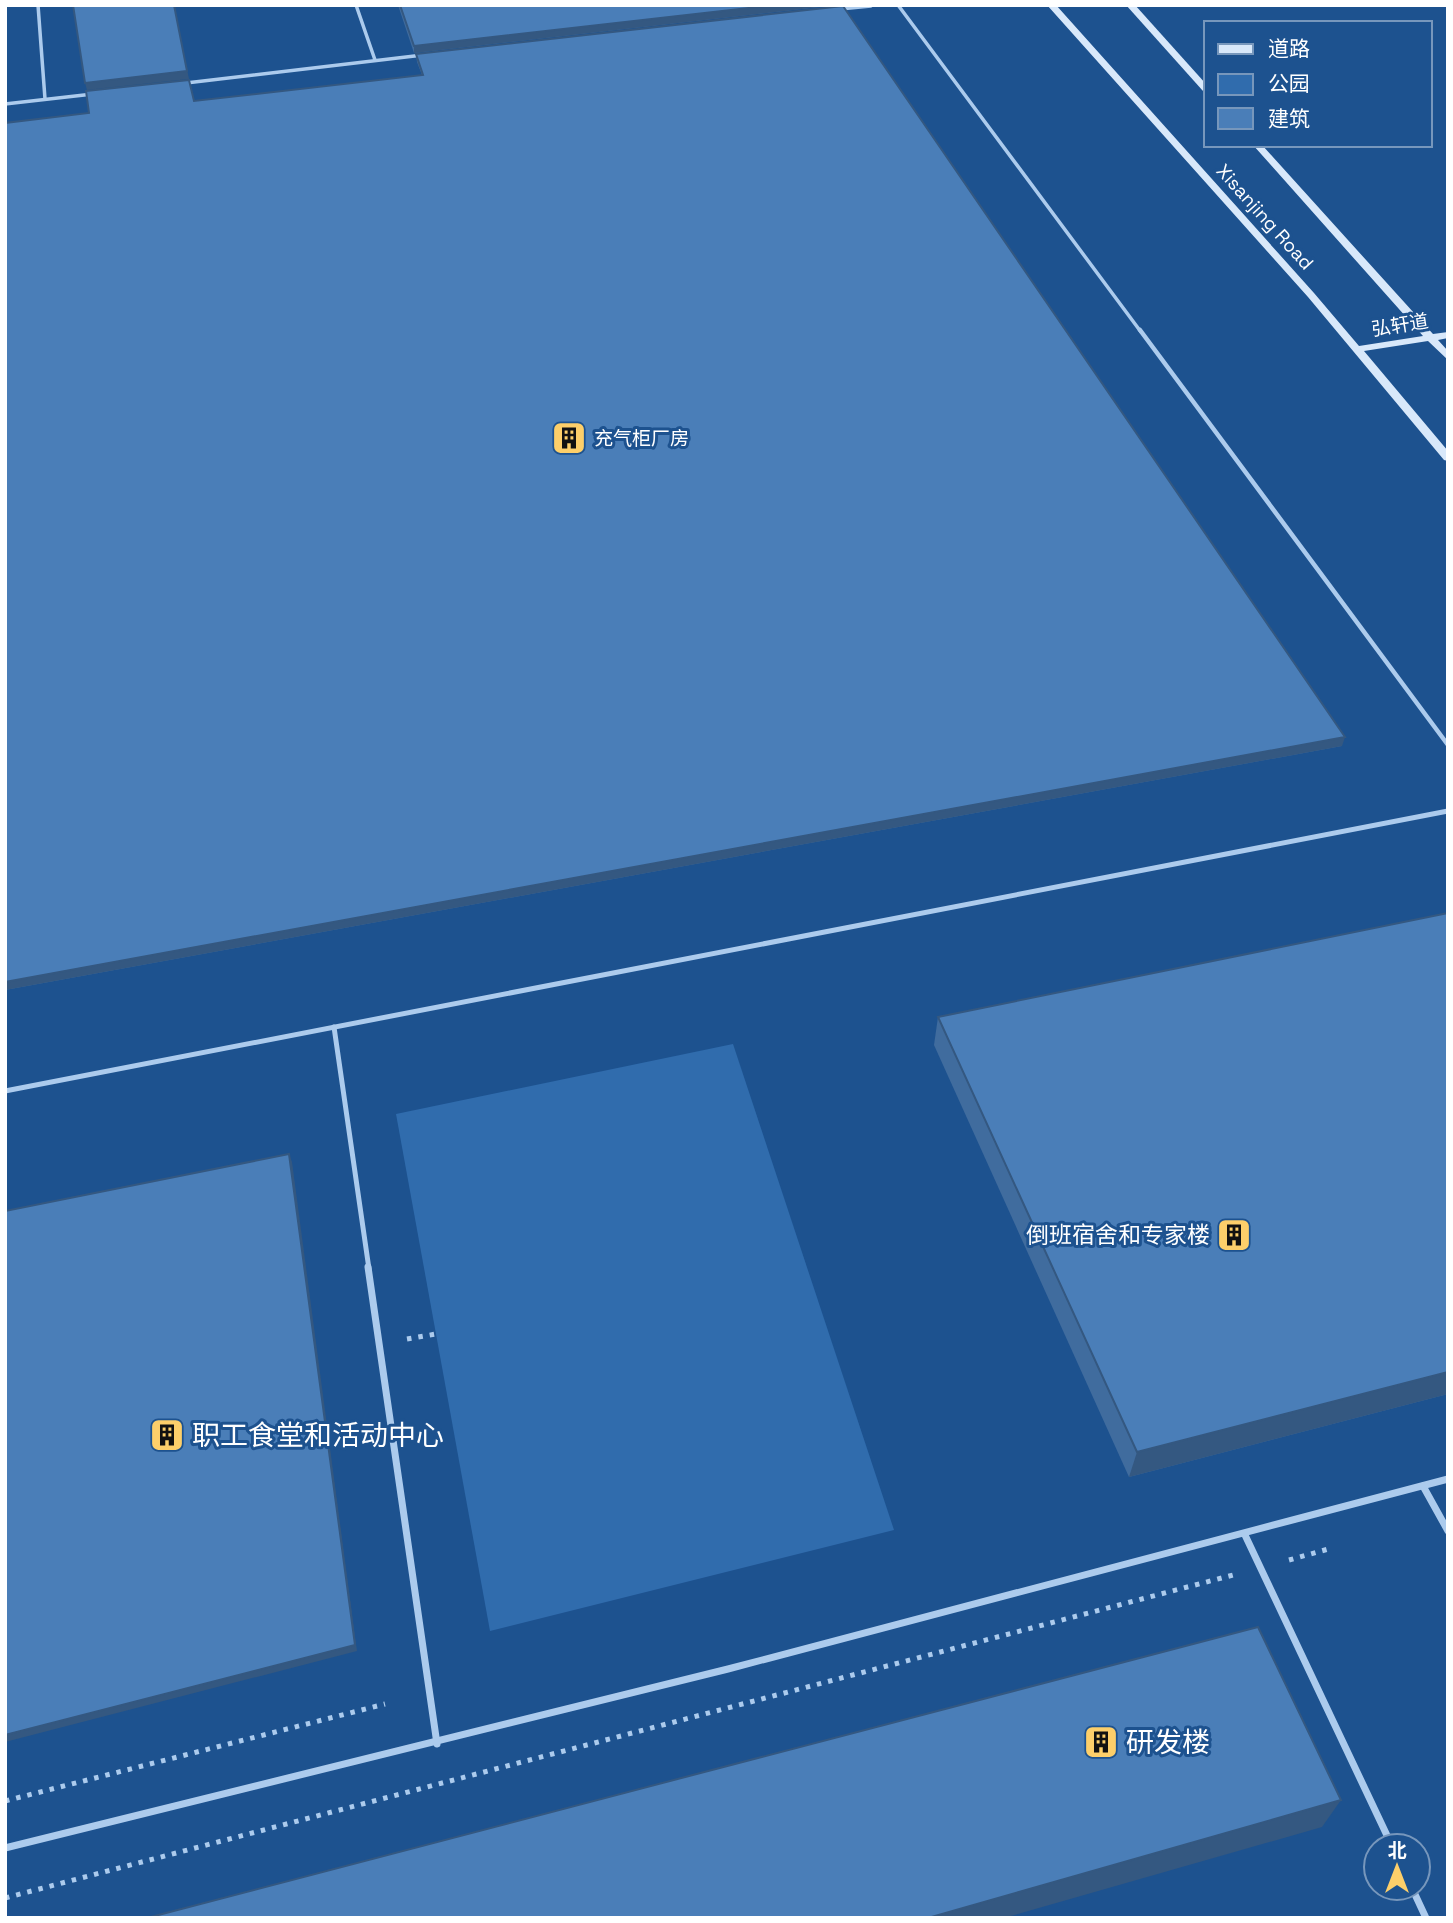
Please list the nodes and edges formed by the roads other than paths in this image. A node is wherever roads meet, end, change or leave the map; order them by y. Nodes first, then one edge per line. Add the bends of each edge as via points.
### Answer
1 (38, 5) edge
2 (356, 5) edge
3 (872, 5) edge
4 (898, 5) edge
5 (1051, 5) edge
6 (1130, 5) edge
7 (830, 10) edge
8 (430, 54) edge
9 (375, 60) junction
10 (182, 83) edge
11 (1204, 87) edge
12 (100, 93) edge
13 (45, 99) junction
14 (5, 104) edge
15 (1259, 147) edge
16 (1448, 335) edge
17 (1431, 337) junction
18 (1357, 349) junction
19 (1448, 357) edge
20 (1448, 458) edge
21 (1448, 744) edge
22 (1448, 811) edge
23 (334, 1027) junction
24 (5, 1091) edge
25 (1448, 1479) edge
26 (1423, 1486) junction
27 (1448, 1531) edge
28 (1245, 1535) junction
29 (437, 1744) junction
30 (1385, 1832) edge
31 (5, 1848) edge
32 (1419, 1902) edge
33 (1426, 1918) edge

1 - 13 lane
2 - 9 lane
3 - 7 lane
4 - 21 lane
5 - 18 main road, Xisanjing Road
6 - 11 main road
8 - 9 lane
9 - 10 lane
12 - 13 lane
13 - 14 lane
15 - 17 main road, Xisanjing Road
16 - 17 main road, 弘轩道
17 - 18 main road, 弘轩道
17 - 19 main road, Xisanjing Road
18 - 20 main road, Xisanjing Road
22 - 23 lane
23 - 24 lane
23 - 29 lane
25 - 26 lane
26 - 27 lane
26 - 28 lane
28 - 29 lane
28 - 30 lane
29 - 31 lane
32 - 33 lane

